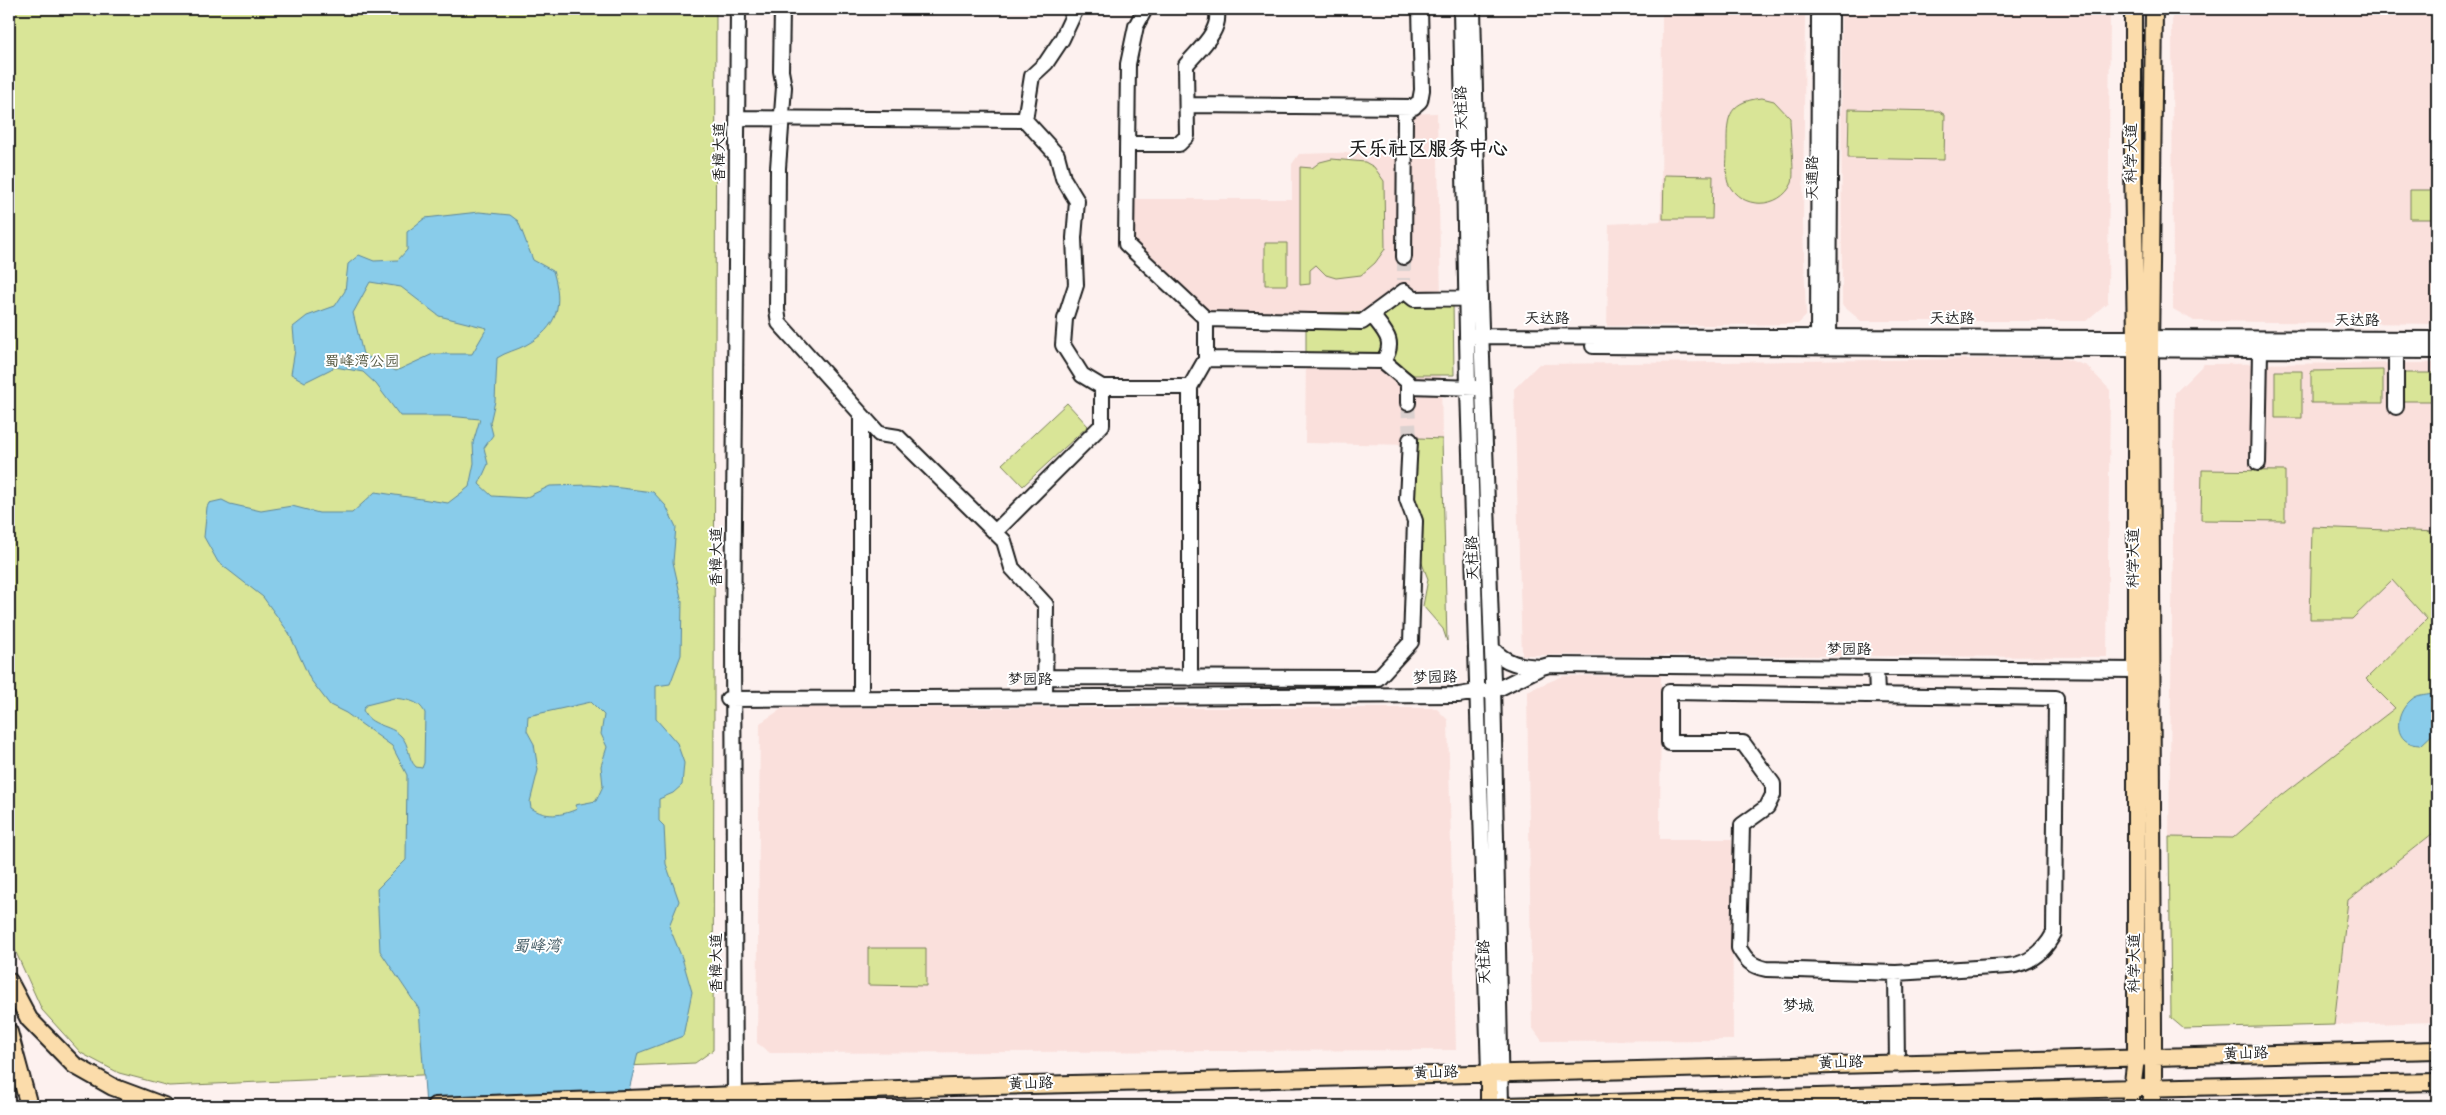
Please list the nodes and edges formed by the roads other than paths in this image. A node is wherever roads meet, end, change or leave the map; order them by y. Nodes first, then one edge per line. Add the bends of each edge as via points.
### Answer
1 (730, 9) edge
2 (738, 9) edge
3 (782, 9) edge
4 (1076, 9) edge
5 (1145, 9) edge
6 (1216, 9) edge
7 (1420, 9) edge
8 (1461, 9) edge
9 (1473, 9) edge
10 (1819, 9) edge
11 (1831, 9) edge
12 (2133, 9) edge
13 (2154, 9) edge
14 (1187, 105) junction
15 (1414, 106) junction
16 (738, 118) junction
17 (782, 118) junction
18 (1026, 120) junction
19 (1127, 144) junction
20 (1404, 257) tunnel mouth
21 (1473, 298) junction
22 (1372, 315) junction
23 (1206, 319) junction
24 (2437, 339) edge
25 (1474, 341) junction
26 (1824, 342) junction
27 (2143, 344) junction
28 (2260, 351) junction
29 (2396, 351) junction
30 (2437, 351) edge
31 (1206, 359) junction
32 (1383, 361) junction
33 (1409, 386) junction
34 (1102, 387) junction
35 (1190, 387) junction
36 (1468, 388) junction
37 (1484, 388) junction
38 (1408, 403) tunnel mouth
39 (2396, 407) dead end
40 (861, 414) junction
41 (1410, 440) tunnel mouth
42 (2258, 464) dead end
43 (995, 532) junction
44 (1492, 648) junction
45 (1542, 667) junction
46 (1876, 668) junction
47 (2136, 670) junction
48 (1045, 677) junction
49 (1190, 678) junction
50 (1486, 692) junction
51 (1877, 695) junction
52 (1045, 697) junction
53 (861, 698) junction
54 (731, 699) junction
55 (1896, 972) junction
56 (9, 981) edge
57 (9, 1032) edge
58 (2437, 1050) edge
59 (2153, 1057) junction
60 (2136, 1058) junction
61 (1896, 1063) junction
62 (1495, 1073) junction
63 (2437, 1082) edge
64 (2134, 1088) junction
65 (2153, 1088) junction
66 (731, 1100) edge
67 (1918, 1101) edge
68 (29, 1106) edge
69 (164, 1106) edge
70 (435, 1106) edge
71 (1489, 1106) edge
72 (1502, 1106) edge
73 (2130, 1106) edge
74 (2150, 1106) edge

1 - 54 street, 香樟大道
2 - 16 street, 香樟大道
3 - 17 street
4 - 18 street via 1062,39 1046,63 1032,76
5 - 19 street via 1136,26 1128,64
6 - 14 street via 1219,17 1213,33 1186,64
7 - 15 street via 1422,90 1420,101
8 - 21 street, 天柱路
9 - 21 street, 天柱路
10 - 26 street, 天通路
11 - 26 street, 天通路
12 - 27 main road, 科学大道 via 2132,168
13 - 27 main road, 科学大道
14 - 15 street
14 - 19 street via 1187,136 1179,144
15 - 20 street via 1405,114
16 - 17 street
16 - 54 street, 香樟大道
17 - 18 street
17 - 40 street via 778,168 779,323
18 - 34 street via 1057,155 1063,178 1077,201 1074,238 1076,285 1065,319 1063,345 1082,375
19 - 23 street via 1126,244
21 - 22 street via 1414,299 1404,285
21 - 25 street, 天柱路
22 - 23 street via 1362,322
22 - 32 street via 1390,343 1390,352
23 - 31 street
24 - 27 street, 天达路
25 - 26 street, 天达路
25 - 36 street, 天柱路
25 - 37 street, 天柱路
26 - 27 street, 天达路
27 - 28 street, 天达路
27 - 47 main road, 科学大道
27 - 59 main road, 科学大道
28 - 29 street, 天达路
28 - 42 street
29 - 30 street, 天达路
29 - 39 street
31 - 32 street
31 - 35 street
32 - 33 street
33 - 36 street
33 - 38 street
34 - 35 street
34 - 43 street via 1102,425
35 - 49 street
36 - 37 street
36 - 50 street, 天柱路
37 - 44 street, 天柱路
40 - 43 street via 880,434 898,437
40 - 53 street
41 - 49 street via 1407,499 1415,520 1411,642 1378,678
43 - 48 street via 1004,541 1012,568 1046,605
44 - 45 street via 1507,661
44 - 50 street, 天柱路
45 - 46 street, 梦园路
45 - 50 street, 梦园路
46 - 47 street, 梦园路
46 - 51 street
47 - 60 main road, 科学大道
48 - 49 street
48 - 52 street
50 - 52 street, 梦园路 via 1441,696
50 - 62 street, 天柱路
51 - 55 street via 2056,698 2054,933 2048,944 2042,952 2020,965
51 - 55 street via 1669,692 1669,743 1743,743 1773,784 1773,795 1767,807 1742,825 1739,948 1747,961 1766,969
52 - 53 street, 梦园路
53 - 54 street, 梦园路
54 - 66 street, 香樟大道
55 - 61 street
56 - 69 main road via 29,1019 74,1065 114,1088
57 - 68 main road
58 - 59 main road, 黄山路
59 - 60 main road, 黄山路
59 - 65 main road, 科学大道
60 - 61 main road, 黄山路
60 - 64 main road, 科学大道
61 - 62 main road, 黄山路
62 - 66 main road, 黄山路
62 - 71 main road, 天柱路
62 - 72 street, 天柱路
63 - 65 main road, 黄山路
64 - 65 main road, 黄山路
64 - 67 main road, 黄山路
64 - 73 main road, 科学大道
65 - 74 main road, 科学大道
66 - 70 main road, 黄山路 via 637,1098
67 - 72 main road, 黄山路

